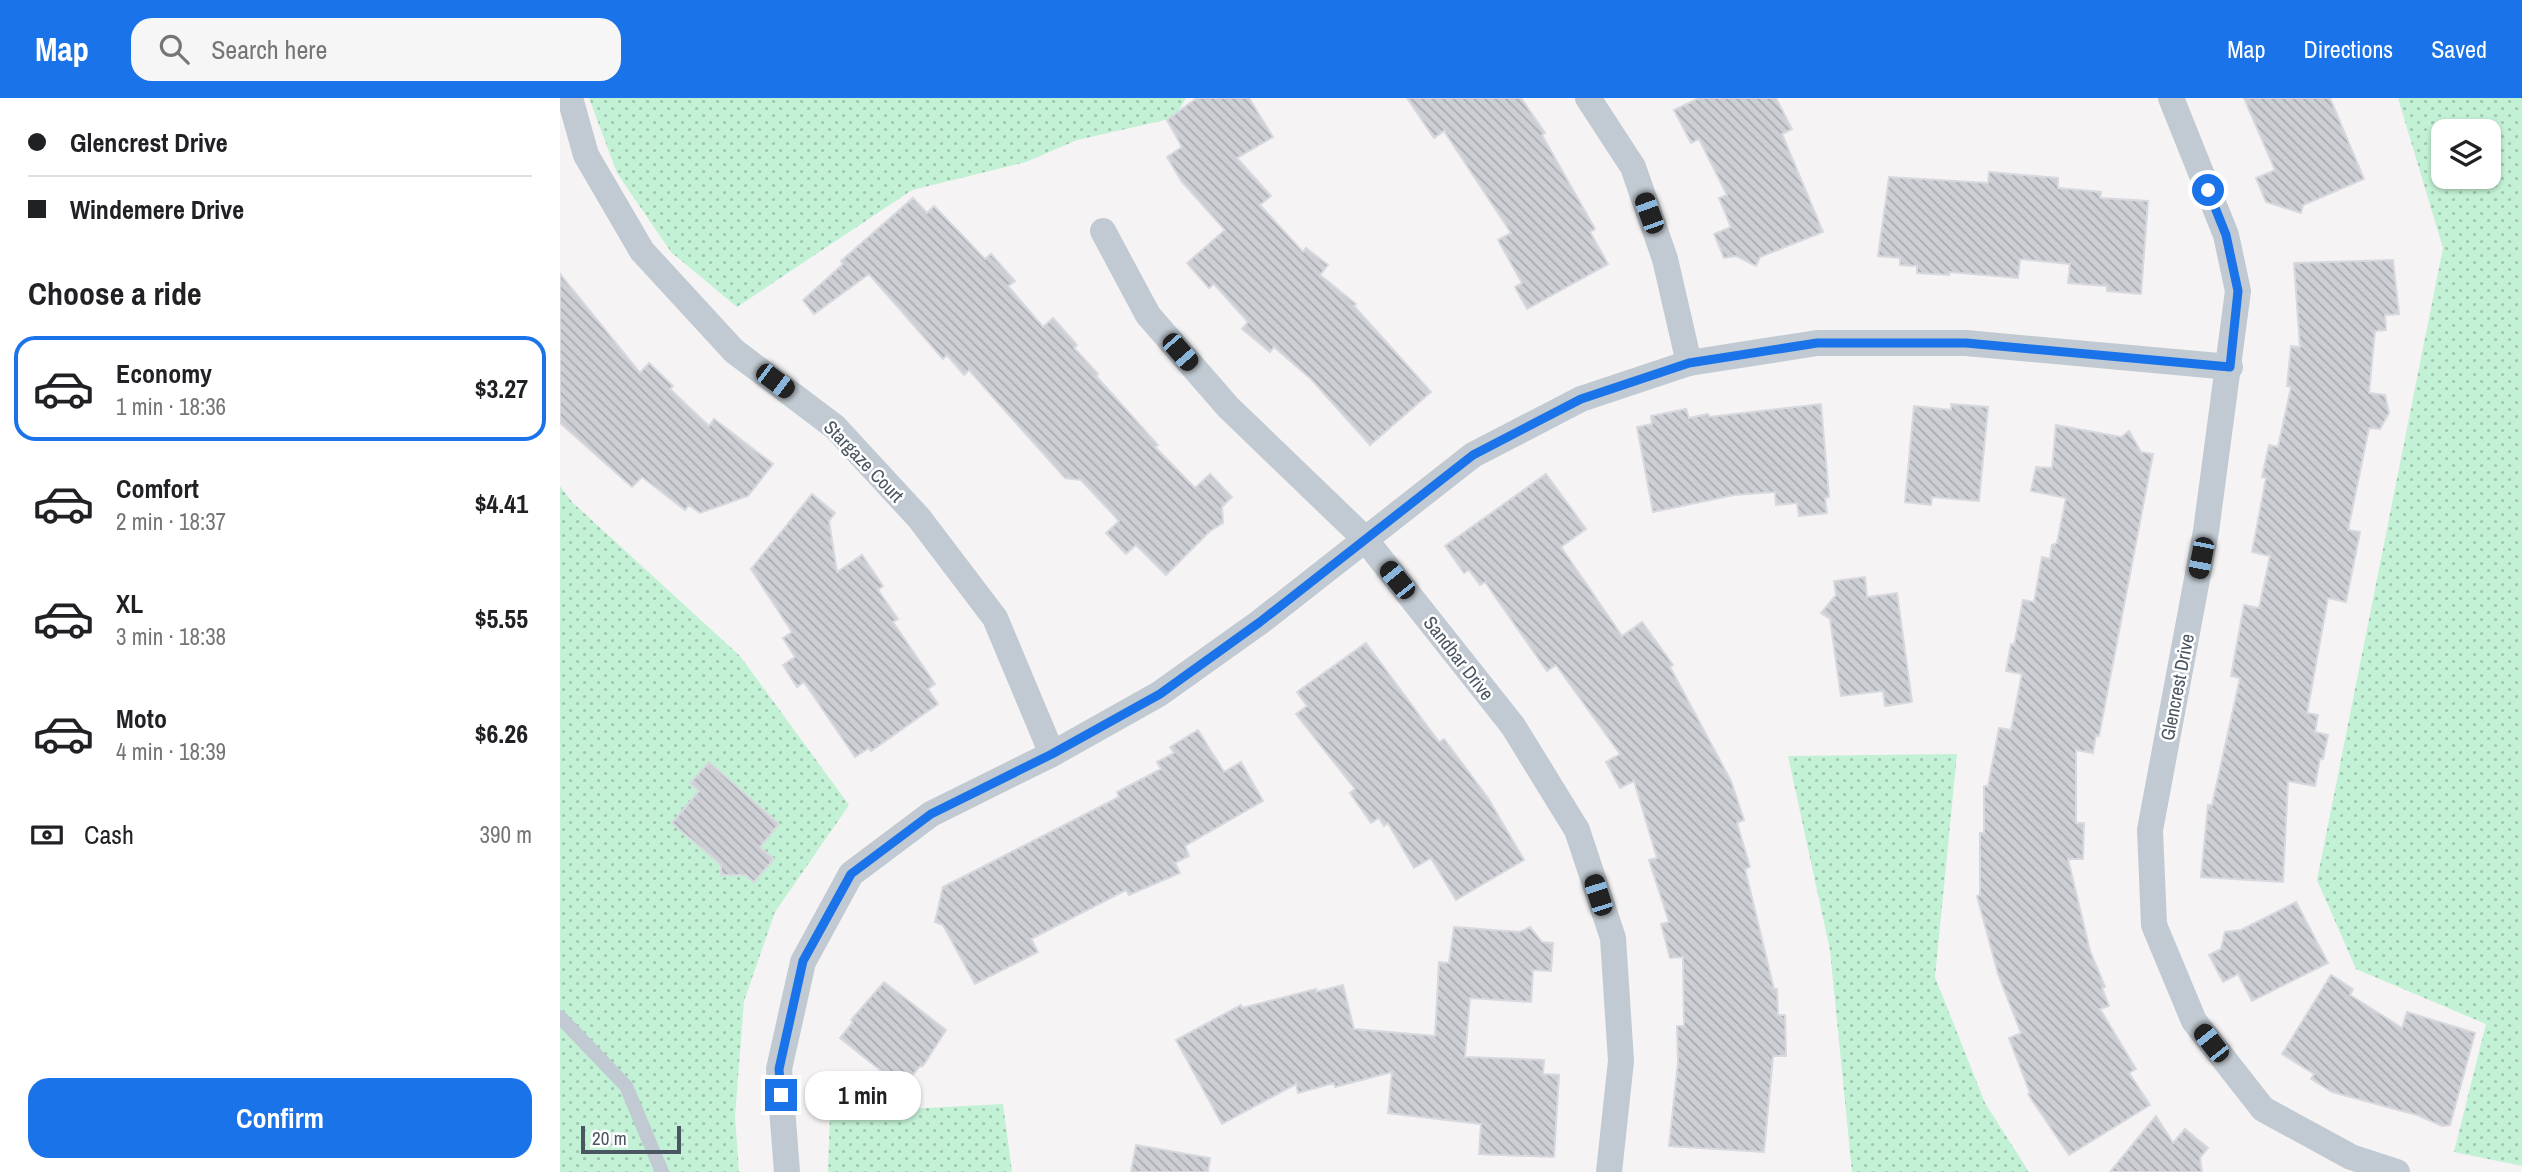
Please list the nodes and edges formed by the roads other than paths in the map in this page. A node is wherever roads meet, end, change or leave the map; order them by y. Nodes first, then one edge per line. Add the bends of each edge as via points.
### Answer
1 (570, 98) edge
2 (1588, 98) edge
3 (2171, 98) edge
4 (1103, 232) dead end
5 (1689, 363) junction
6 (2230, 367) junction
7 (1364, 538) junction
8 (1052, 754) junction
9 (560, 1017) edge
10 (662, 1172) edge
11 (786, 1172) edge
12 (1609, 1172) edge
13 (2397, 1172) edge

1 - 8 street, Stargaze Court via 586,155 642,251 734,351 835,427 919,519 995,618
2 - 5 street via 1633,167 1665,259
3 - 6 street, Glencrest Drive via 2229,246 2238,291
4 - 7 street, Sandbar Drive via 1148,315 1228,407
5 - 6 street via 1817,343 1966,343
5 - 7 street via 1581,399 1473,455
6 - 13 street, Glencrest Drive via 2206,531 2150,830 2154,925 2194,1021 2263,1109 2351,1157
7 - 8 street via 1260,622 1160,694
7 - 12 street, Sandbar Drive via 1513,726 1577,830 1613,938 1621,1061
8 - 11 street via 931,814 851,874 803,961 779,1069
9 - 10 lane via 626,1086

